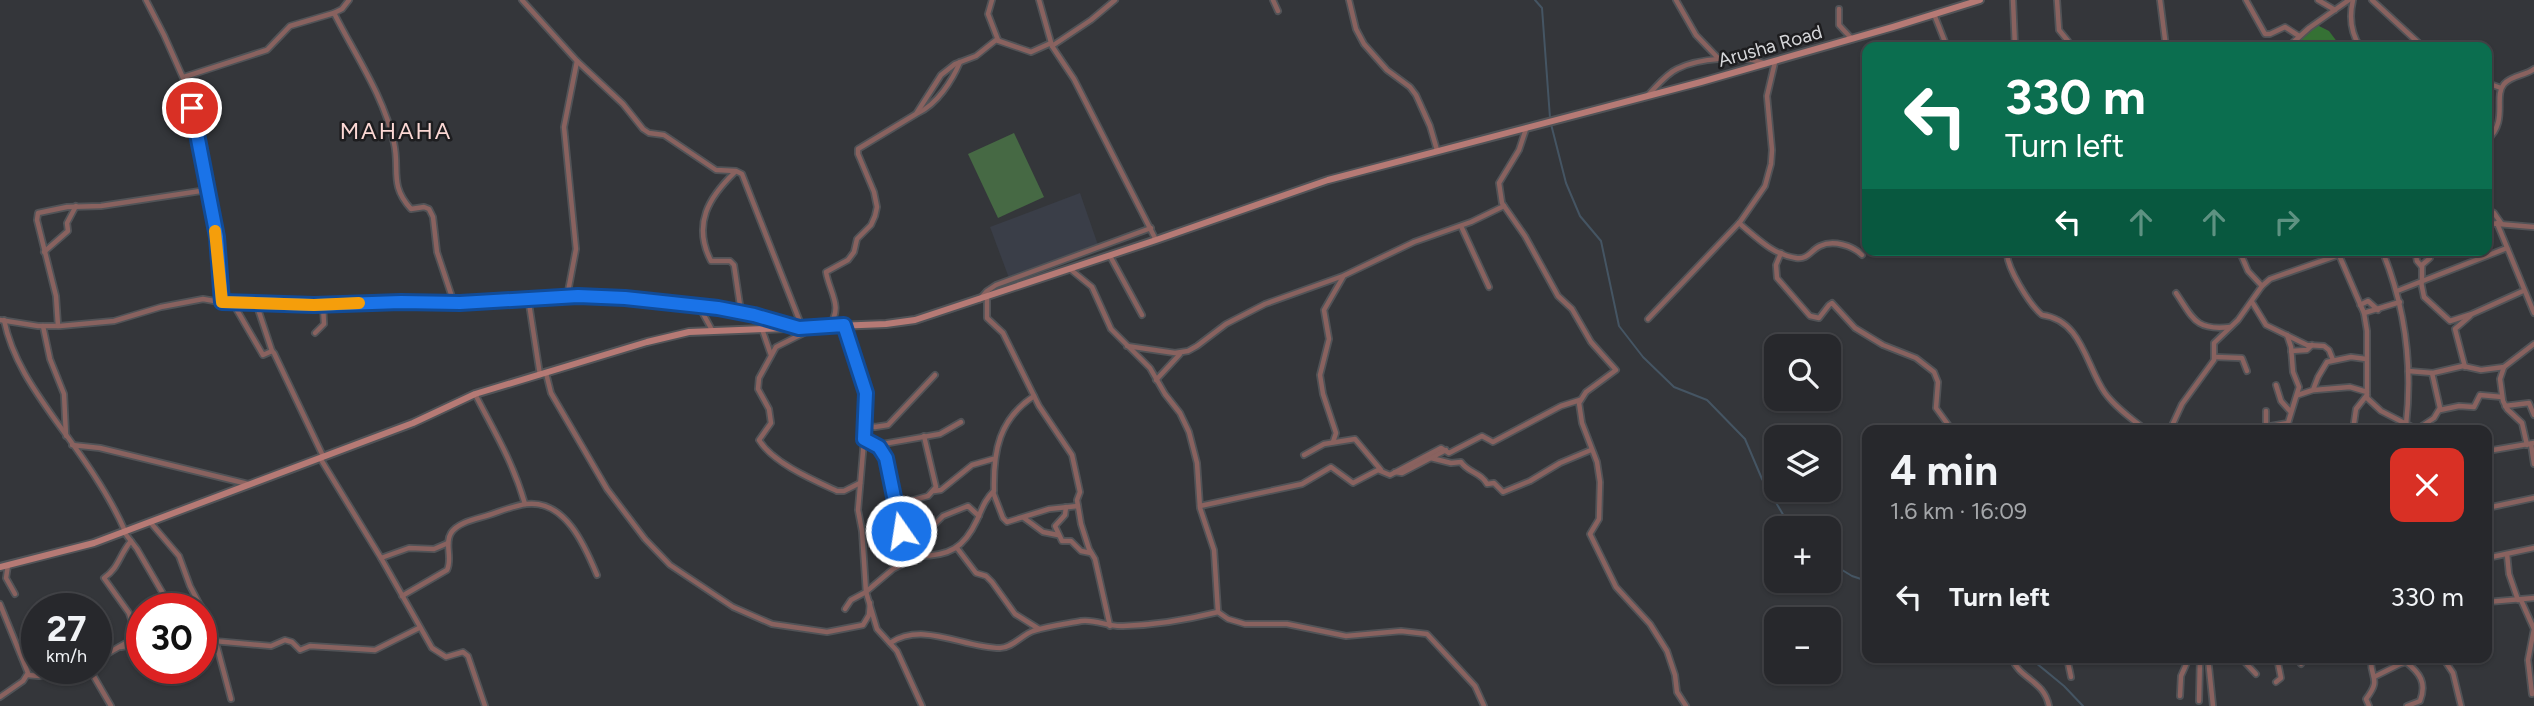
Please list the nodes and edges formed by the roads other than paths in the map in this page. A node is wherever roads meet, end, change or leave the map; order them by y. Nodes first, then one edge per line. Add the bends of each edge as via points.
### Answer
1 (146, 0) edge
2 (349, 0) edge
3 (522, 0) edge
4 (992, 0) edge
5 (1039, 0) edge
6 (1115, 0) edge
7 (1273, 0) edge
8 (1349, 0) edge
9 (1676, 0) edge
10 (1980, 0) edge
11 (2013, 0) edge
12 (2057, 0) edge
13 (2160, 0) edge
14 (2246, 0) edge
15 (2318, 0) edge
16 (2351, 0) edge
17 (2372, 0) edge
18 (1839, 9) dead end
19 (2334, 10) junction
20 (1278, 11) dead end
21 (334, 13) junction
22 (1934, 14) junction
23 (2299, 36) junction
24 (1852, 39) junction
25 (998, 40) junction
26 (1945, 42) edge
27 (2015, 42) edge
28 (2068, 42) edge
29 (2165, 42) edge
30 (2293, 42) edge
31 (2358, 42) edge
32 (2418, 42) edge
33 (1051, 44) junction
34 (1718, 58) junction
35 (1775, 60) junction
36 (577, 61) junction
37 (961, 61) junction
38 (1765, 63) junction
39 (2534, 69) edge
40 (184, 77) junction
41 (2492, 85) edge
42 (2501, 88) junction
43 (1648, 95) junction
44 (916, 114) junction
45 (1527, 128) junction
46 (2492, 134) edge
47 (1437, 150) junction
48 (736, 172) junction
49 (207, 190) junction
50 (76, 206) junction
51 (1504, 206) junction
52 (2492, 212) edge
53 (1739, 223) junction
54 (2492, 223) edge
55 (2499, 223) junction
56 (1461, 226) junction
57 (2534, 227) edge
58 (1150, 228) junction
59 (1156, 240) junction
60 (2507, 248) junction
61 (44, 252) junction
62 (1781, 253) junction
63 (2492, 254) edge
64 (1862, 255) dead end
65 (1110, 256) junction
66 (2006, 256) edge
67 (2242, 256) edge
68 (2336, 256) edge
69 (2339, 256) edge
70 (2384, 256) edge
71 (2416, 256) edge
72 (2431, 256) edge
73 (2487, 256) edge
74 (2422, 267) junction
75 (1070, 269) junction
76 (1343, 276) junction
77 (2422, 282) junction
78 (2262, 286) junction
79 (1489, 287) dead end
80 (2398, 291) junction
81 (2523, 291) junction
82 (2176, 293) dead end
83 (567, 297) junction
84 (528, 298) junction
85 (983, 298) junction
86 (222, 302) junction
87 (2252, 302) junction
88 (2400, 302) junction
89 (256, 303) junction
90 (454, 303) junction
91 (233, 304) junction
92 (323, 305) junction
93 (2360, 305) junction
94 (700, 307) junction
95 (2378, 310) junction
96 (741, 312) junction
97 (2364, 313) junction
98 (2473, 313) junction
99 (2534, 313) edge
100 (1142, 315) dead end
101 (1648, 319) dead end
102 (2, 320) edge
103 (844, 325) junction
104 (43, 326) junction
105 (58, 326) junction
106 (828, 326) junction
107 (2231, 327) junction
108 (804, 328) junction
109 (762, 329) junction
110 (713, 331) junction
111 (7, 332) junction
112 (315, 333) dead end
113 (0, 334) edge
114 (2287, 335) junction
115 (2534, 344) edge
116 (2312, 345) junction
117 (1126, 346) junction
118 (272, 351) junction
119 (2291, 351) junction
120 (2525, 351) junction
121 (2534, 352) edge
122 (1181, 353) junction
123 (771, 355) junction
124 (2215, 357) junction
125 (2366, 359) junction
126 (2333, 360) junction
127 (2465, 367) junction
128 (2504, 367) junction
129 (2247, 371) dead end
130 (2408, 371) junction
131 (2432, 373) junction
132 (543, 374) junction
133 (936, 374) dead end
134 (1156, 380) junction
135 (2276, 385) dead end
136 (2314, 390) junction
137 (2367, 393) junction
138 (475, 394) junction
139 (2297, 395) junction
140 (1034, 396) junction
141 (2502, 397) junction
142 (1581, 400) junction
143 (2505, 405) junction
144 (2440, 410) junction
145 (2266, 411) dead end
146 (2291, 412) junction
147 (2534, 415) edge
148 (961, 422) dead end
149 (865, 425) junction
150 (1948, 425) edge
151 (2140, 425) edge
152 (2172, 425) edge
153 (2267, 425) joint
154 (2354, 425) edge
155 (2406, 425) joint
156 (2424, 425) edge
157 (66, 436) junction
158 (924, 436) junction
159 (864, 439) junction
160 (1333, 442) junction
161 (2531, 444) edge
162 (72, 445) junction
163 (876, 445) junction
164 (1446, 450) junction
165 (1591, 450) junction
166 (2492, 450) edge
167 (1304, 455) dead end
168 (321, 456) junction
169 (1431, 458) junction
170 (993, 459) junction
171 (2534, 464) edge
172 (1382, 470) junction
173 (1395, 471) junction
174 (860, 483) junction
175 (248, 484) junction
176 (933, 491) junction
177 (993, 492) junction
178 (2534, 498) edge
179 (525, 504) junction
180 (895, 505) junction
181 (1078, 506) junction
182 (1200, 506) junction
183 (1066, 507) junction
184 (2492, 507) edge
185 (979, 516) junction
186 (1024, 517) junction
187 (150, 522) junction
188 (125, 532) junction
189 (1058, 535) junction
190 (920, 538) junction
191 (131, 541) junction
192 (448, 543) junction
193 (957, 548) junction
194 (2534, 548) edge
195 (1091, 552) junction
196 (2507, 554) junction
197 (919, 556) junction
198 (2492, 557) edge
199 (381, 558) junction
200 (4, 566) edge
201 (597, 575) dead end
202 (866, 592) junction
203 (162, 593) edge
204 (195, 593) edge
205 (15, 594) dead end
206 (402, 596) junction
207 (2534, 598) edge
208 (2520, 600) junction
209 (2492, 602) edge
210 (870, 603) junction
211 (0, 604) edge
212 (126, 609) edge
213 (845, 609) dead end
214 (1218, 612) junction
215 (1110, 625) junction
216 (419, 628) junction
217 (1039, 629) junction
218 (217, 641) edge
219 (126, 643) edge
220 (890, 643) junction
221 (126, 646) edge
222 (117, 648) junction
223 (112, 651) edge
224 (218, 652) edge
225 (21, 654) edge
226 (2015, 663) edge
227 (2068, 663) edge
228 (2187, 663) edge
229 (2200, 663) edge
230 (2209, 663) edge
231 (2246, 663) edge
232 (2278, 663) edge
233 (2372, 663) edge
234 (2401, 663) edge
235 (2404, 663) edge
236 (2446, 663) edge
237 (2256, 674) dead end
238 (2071, 677) dead end
239 (2374, 677) junction
240 (2276, 682) dead end
241 (21, 683) edge
242 (98, 684) edge
243 (2532, 694) dead end
244 (2180, 696) dead end
245 (0, 698) edge
246 (231, 699) dead end
247 (2199, 701) dead end
248 (111, 706) edge
249 (485, 706) edge
250 (922, 706) edge
251 (1484, 706) edge
252 (1686, 706) edge
253 (2049, 706) edge
254 (2213, 706) edge
255 (2369, 706) edge
256 (2407, 706) edge
257 (2461, 706) edge

1 - 40 street
2 - 21 street
3 - 36 street
4 - 25 street via 988,14
5 - 33 street
6 - 33 street
7 - 20 street
8 - 47 street via 1364,44 1416,95
9 - 34 street via 1696,35
10 - 22 main road, Arusha Road
11 - 27 street
12 - 28 street via 2059,30
13 - 29 street
14 - 23 street via 2265,34 2285,27
15 - 19 street
16 - 19 street
16 - 31 street via 2352,31
17 - 32 street
18 - 24 street via 1839,25
19 - 23 street
21 - 40 street via 290,26 264,52
21 - 90 street via 384,114 395,146 396,181 403,199 411,209 424,207 431,212
22 - 24 main road, Arusha Road
22 - 26 street
23 - 30 street
24 - 35 main road, Arusha Road
25 - 33 street via 1031,52
25 - 37 street
33 - 58 street via 1074,79
34 - 38 street via 1747,57
34 - 43 street via 1678,68
35 - 38 main road, Arusha Road
35 - 53 street via 1766,107 1771,164 1765,186
36 - 48 street via 643,129 662,134 716,170
36 - 83 street via 564,127 576,249
37 - 44 street via 937,80
37 - 44 street via 934,102
38 - 43 main road, Arusha Road
39 - 42 street
40 - 49 street
41 - 42 street
42 - 46 street via 2499,122
43 - 45 main road, Arusha Road
44 - 106 street via 857,150 877,207 850,257 826,272 836,307
45 - 47 main road, Arusha Road
45 - 51 street via 1499,183
47 - 59 main road, Arusha Road via 1328,180
48 - 96 street via 713,195 703,228 711,261 734,265
48 - 108 street via 744,177
49 - 50 street
49 - 86 street via 217,237
50 - 61 street via 68,230
50 - 61 street via 37,214
51 - 56 street
51 - 142 street via 1556,292 1616,370
52 - 55 street
53 - 62 street
53 - 101 street
54 - 55 street
55 - 57 street
55 - 60 street
56 - 76 street via 1414,242
56 - 79 street
58 - 59 street
58 - 85 street via 996,285
59 - 65 main road, Arusha Road
60 - 63 street
60 - 81 street
61 - 105 street via 56,296
62 - 64 street via 1801,258 1821,246 1847,245
62 - 150 street via 1777,278 1810,316 1819,318 1832,303 1855,327 1934,372 1936,408
65 - 75 main road, Arusha Road
65 - 100 street
66 - 151 street via 2035,308 2072,330 2105,393
67 - 78 street
68 - 78 street via 2286,272
69 - 93 street
70 - 80 street
71 - 74 street
72 - 74 street
73 - 77 street
74 - 77 street
75 - 85 main road, Arusha Road
75 - 117 street via 1092,287 1111,329
76 - 122 street via 1247,313
76 - 160 street via 1324,310 1329,340 1320,375 1336,433
77 - 80 street
77 - 98 street via 2424,297 2448,320
78 - 87 street
80 - 88 street
81 - 98 street
81 - 99 street
82 - 107 street via 2196,322 2216,329
83 - 84 street
83 - 94 street
84 - 90 street
84 - 132 street
85 - 103 main road, Arusha Road via 902,323
85 - 140 street via 987,318 1003,333
86 - 91 street
86 - 105 street via 193,300 127,318
87 - 107 street
87 - 114 street via 2266,325
88 - 95 street
88 - 130 street
89 - 91 street
89 - 92 street
89 - 118 street
90 - 92 street
91 - 118 street via 263,355
92 - 112 street via 324,324
93 - 95 street via 2368,301
93 - 97 street
94 - 96 street
94 - 110 street
95 - 97 street
96 - 108 street
97 - 125 street
98 - 127 street via 2456,327
102 - 104 street
102 - 111 street
103 - 106 main road, Arusha Road
103 - 149 street via 864,380
104 - 105 street
104 - 157 street via 64,394
106 - 108 main road, Arusha Road
107 - 124 street via 2214,343
108 - 109 main road, Arusha Road
108 - 123 street via 804,333 781,343
109 - 110 main road, Arusha Road
109 - 123 street
110 - 132 main road, Arusha Road via 659,338
111 - 113 street
111 - 157 street via 31,385
114 - 116 street
114 - 119 street
115 - 120 street
116 - 119 street
116 - 126 street via 2326,347
117 - 122 street
117 - 134 street
118 - 168 street
119 - 139 street
120 - 121 street
120 - 128 street
122 - 134 street
123 - 174 street via 758,383 771,422 759,439 761,444 788,466 837,491
124 - 129 street via 2242,358
124 - 152 street
125 - 126 street
125 - 137 street
126 - 136 street via 2325,364
127 - 128 street
127 - 131 street
128 - 141 street
130 - 131 street
130 - 155 street
131 - 144 street
132 - 138 main road, Arusha Road
132 - 210 street via 607,489 670,565 742,611 785,628 827,632 863,625
133 - 149 street via 888,425
134 - 182 street via 1189,432
135 - 146 street via 2278,396
136 - 137 street via 2350,387
136 - 139 street
137 - 154 street via 2356,409
137 - 155 street via 2373,405
138 - 168 main road, Arusha Road via 413,423
138 - 179 street via 505,448
139 - 146 street
140 - 170 street via 1015,410
140 - 181 street via 1072,455 1080,492
141 - 143 street
141 - 144 street via 2480,395 2474,407
142 - 164 street via 1541,415 1493,442 1482,436 1451,453
142 - 165 street via 1579,411
143 - 147 street via 2529,402
143 - 161 street via 2523,425
144 - 156 street
145 - 153 street
146 - 153 street via 2288,423
148 - 158 street
149 - 159 street
157 - 162 street
158 - 163 street
158 - 176 street via 937,483
159 - 163 street
159 - 174 street
160 - 167 street
160 - 172 street via 1355,439
161 - 166 street
161 - 171 street
162 - 175 street
162 - 188 street via 102,487
163 - 180 street via 886,458
164 - 169 street
164 - 173 street via 1437,449
165 - 169 street via 1503,492 1461,462
165 - 252 street via 1600,474 1601,504 1598,523 1590,532 1592,542 1616,587 1661,640
168 - 175 main road, Arusha Road
168 - 199 street
169 - 173 street via 1402,473
170 - 176 street via 972,465 941,490
170 - 177 street
172 - 173 street via 1389,475
172 - 182 street via 1353,483 1331,467 1302,484
174 - 202 street
175 - 187 main road, Arusha Road
176 - 180 street
177 - 185 street
177 - 186 street via 1005,521
178 - 184 street
179 - 192 street via 467,522 453,530
179 - 201 street via 537,504 563,516
180 - 190 street via 903,540
181 - 183 street
181 - 195 street
182 - 214 street via 1214,550
183 - 186 street
183 - 189 street via 1055,526
185 - 190 street via 966,507 943,516
185 - 193 street
186 - 189 street via 1043,532
187 - 188 main road, Arusha Road
187 - 204 street via 179,556
188 - 191 street
188 - 200 main road, Arusha Road
189 - 195 street via 1081,551
190 - 197 street
191 - 203 street
191 - 212 street via 115,570 104,578
192 - 199 street via 434,550 409,548
192 - 206 street via 447,570
193 - 197 street
193 - 217 street via 976,573 992,582 1015,614
194 - 196 street
195 - 215 street
196 - 198 street
196 - 208 street via 2509,574
197 - 202 street via 893,569
199 - 206 street
200 - 205 street
202 - 210 street
202 - 213 street
206 - 216 street
207 - 208 street
208 - 209 street
208 - 243 street via 2534,629 2528,660
210 - 220 street via 877,629
211 - 225 street
214 - 215 street via 1164,624
214 - 251 street via 1245,624 1293,625 1346,636 1401,631 1427,634 1475,686
215 - 217 street via 1084,621
216 - 218 street via 375,650 310,646 300,650 285,640 271,646
216 - 249 street via 442,656 466,653
217 - 220 street via 1000,648 912,635
219 - 222 street
220 - 250 street
221 - 222 street
222 - 223 street
224 - 246 street
226 - 253 street via 2041,688
227 - 238 street
228 - 244 street
229 - 247 street
230 - 254 street
231 - 237 street
232 - 240 street via 2281,678
233 - 239 street
234 - 239 street
235 - 256 street via 2420,675 2424,688 2420,701
236 - 257 street
239 - 255 street via 2375,688 2366,699
241 - 245 street
242 - 248 street

